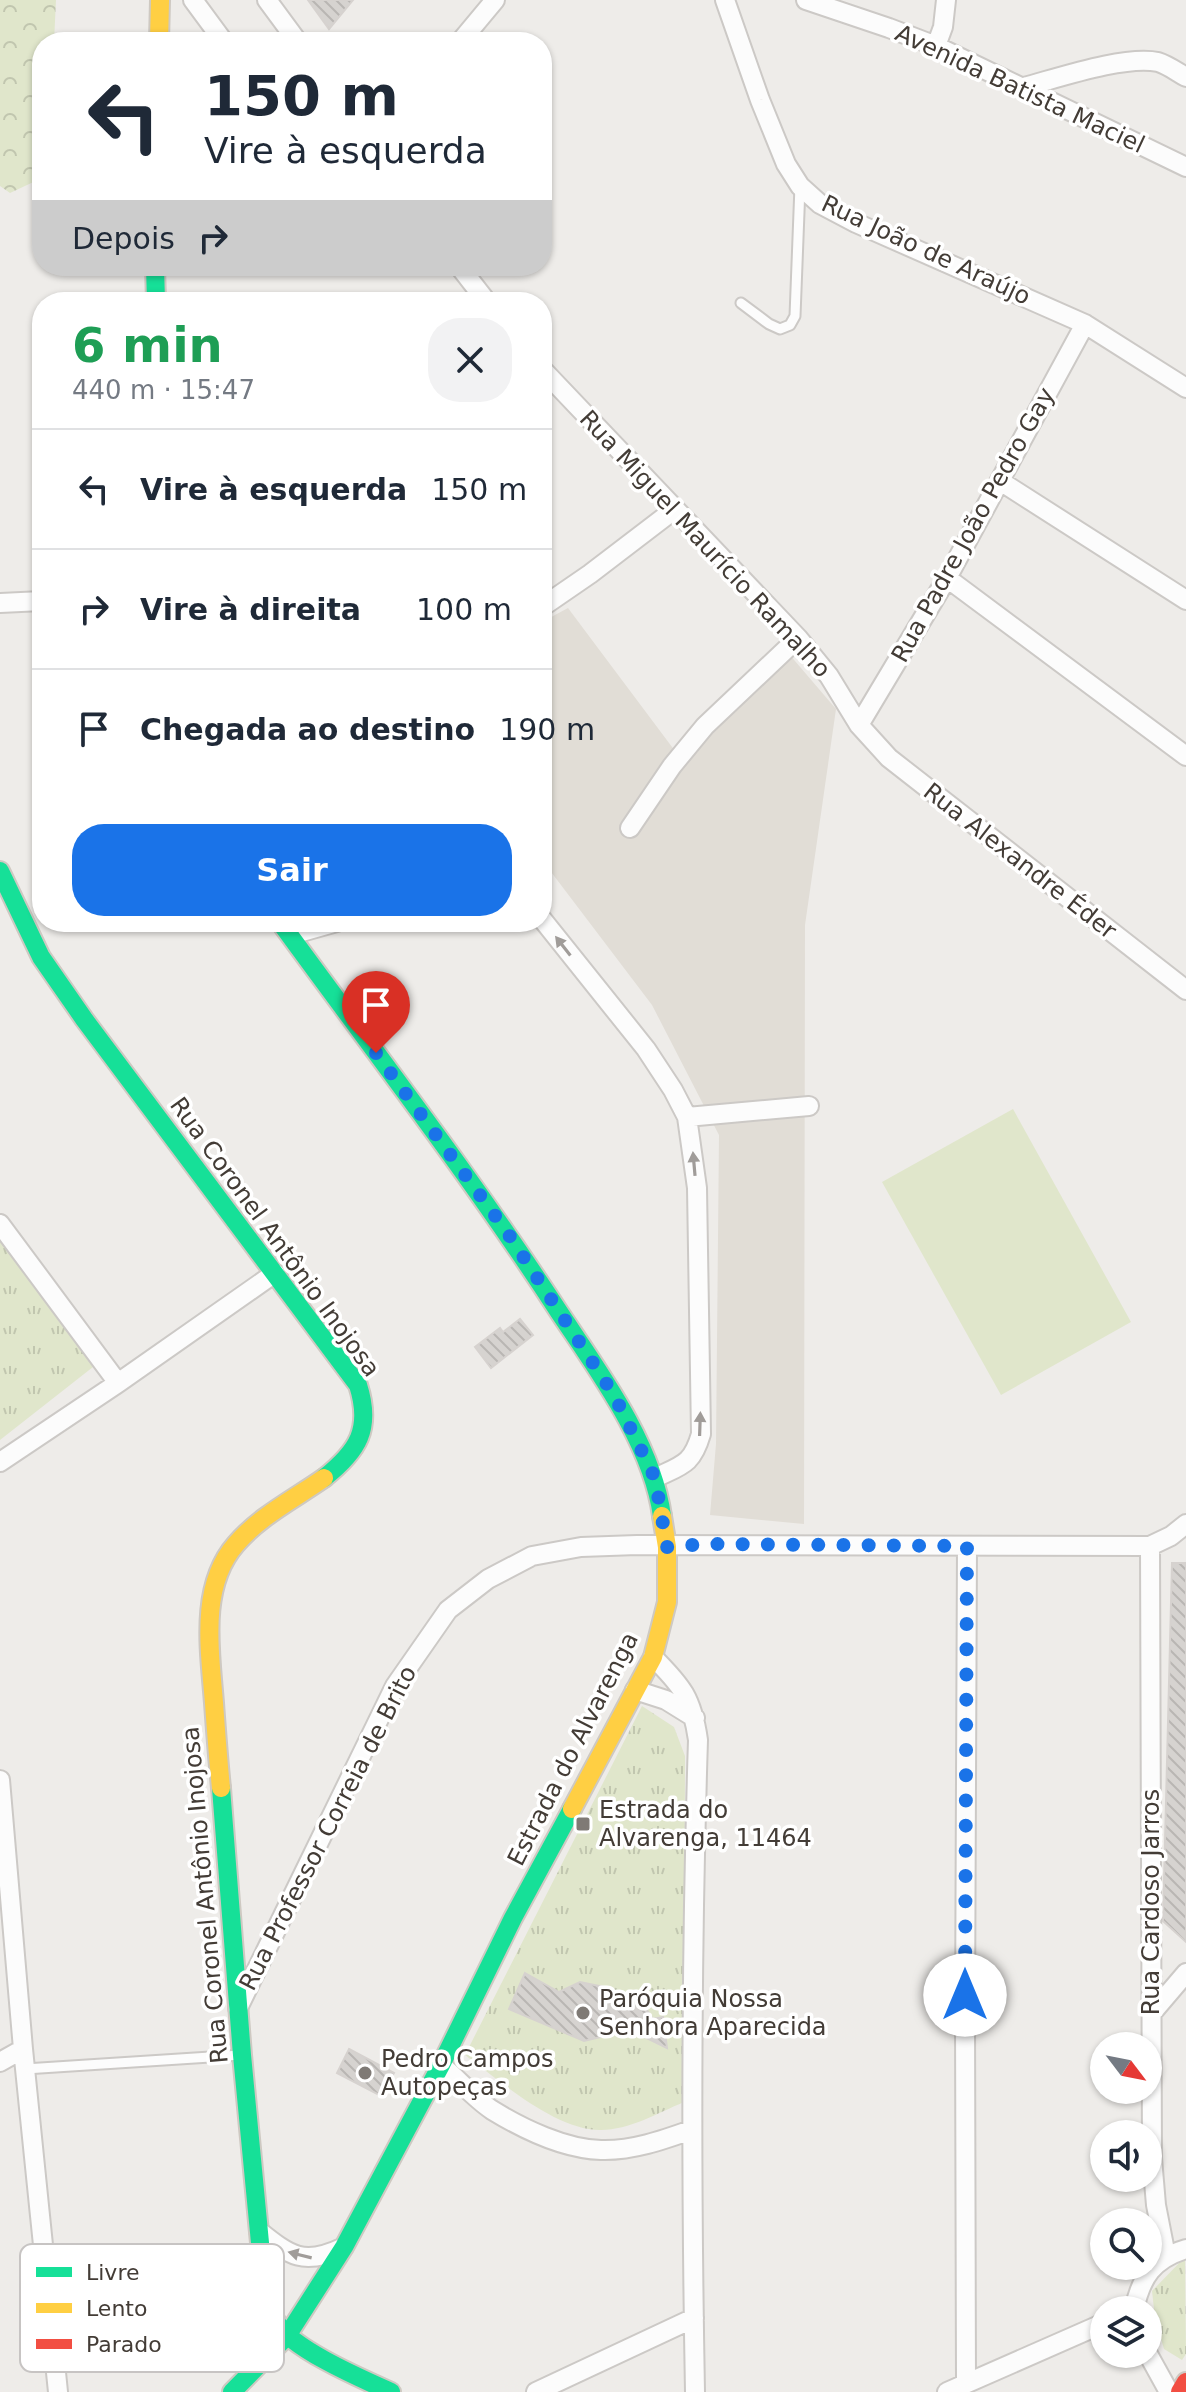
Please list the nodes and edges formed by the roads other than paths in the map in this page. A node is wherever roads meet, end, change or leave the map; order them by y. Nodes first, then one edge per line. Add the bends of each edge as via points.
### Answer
1 (160, 0) edge
2 (193, 0) edge
3 (267, 0) edge
4 (495, 0) edge
5 (725, 0) edge
6 (806, 0) edge
7 (946, 0) edge
8 (159, 32) edge
9 (217, 32) edge
10 (291, 32) edge
11 (468, 32) edge
12 (936, 46) junction
13 (1186, 77) edge
14 (1024, 87) junction
15 (1186, 167) edge
16 (800, 186) junction
17 (467, 276) edge
18 (479, 292) edge
19 (741, 303) dead end
20 (1085, 324) junction
21 (552, 383) edge
22 (1186, 388) edge
23 (1000, 481) junction
24 (675, 509) junction
25 (947, 578) junction
26 (552, 600) edge
27 (1186, 600) edge
28 (32, 601) edge
29 (0, 603) edge
30 (798, 638) junction
31 (859, 725) junction
32 (1186, 756) edge
33 (630, 828) dead end
34 (0, 871) edge
35 (289, 932) edge
36 (552, 932) edge
37 (1186, 990) edge
38 (809, 1106) dead end
39 (687, 1117) junction
40 (0, 1224) edge
41 (275, 1273) junction
42 (118, 1383) junction
43 (0, 1462) edge
44 (655, 1478) junction
45 (1186, 1524) edge
46 (967, 1546) junction
47 (1150, 1546) junction
48 (667, 1547) junction
49 (653, 1657) junction
50 (635, 1690) junction
51 (695, 1718) junction
52 (0, 1780) edge
53 (1186, 1973) edge
54 (238, 2008) junction
55 (1151, 2014) junction
56 (23, 2049) junction
57 (242, 2055) junction
58 (0, 2062) edge
59 (441, 2065) junction
60 (25, 2069) junction
61 (691, 2130) junction
62 (259, 2231) junction
63 (43, 2244) edge
64 (261, 2244) edge
65 (277, 2244) edge
66 (344, 2247) junction
67 (284, 2249) edge
68 (1186, 2249) edge
69 (1166, 2256) junction
70 (1139, 2296) edge
71 (694, 2318) junction
72 (1090, 2329) edge
73 (284, 2332) edge
74 (287, 2336) junction
75 (284, 2339) edge
76 (1156, 2368) edge
77 (56, 2372) edge
78 (252, 2372) edge
79 (966, 2382) junction
80 (1186, 2382) edge
81 (58, 2392) edge
82 (232, 2392) edge
83 (391, 2392) edge
84 (536, 2392) edge
85 (695, 2392) edge
86 (947, 2392) edge
87 (1169, 2392) edge
88 (1180, 2392) edge

1 - 8 street
2 - 9 street
3 - 10 street
4 - 11 street
5 - 16 street, Rua João de Araújo via 760,100
6 - 12 street, Avenida Batista Maciel
7 - 12 street
12 - 14 street, Avenida Batista Maciel
13 - 14 street via 1161,63 1141,61
14 - 15 street, Avenida Batista Maciel
16 - 19 lane via 795,316 780,329
16 - 20 street, Rua João de Araújo via 856,223
17 - 18 street
20 - 22 street, Rua João de Araújo
20 - 23 street, Rua Padre João Pedro Gay
21 - 24 street, Rua Miguel Maurício Ramalho
23 - 25 street, Rua Padre João Pedro Gay
23 - 27 street
24 - 26 street
24 - 30 street, Rua Miguel Maurício Ramalho
25 - 31 street, Rua Padre João Pedro Gay
25 - 32 street
28 - 29 street
30 - 31 street, Rua Miguel Maurício Ramalho
30 - 33 street via 705,726
31 - 37 street, Rua Alexandre Éder via 916,780
34 - 41 street, Rua Coronel Antônio Inojosa via 41,957
35 - 44 street, Estrada do Alvarenga via 579,1338
39 -> 36 street via 646,1049
38 - 39 street
44 -> 39 street via 684,1464 695,1453 701,1434 697,1188
40 - 42 street
41 - 42 street
41 - 54 street, Rua Coronel Antônio Inojosa via 358,1385 365,1403 364,1426 352,1453 257,1523 218,1572 209,1641
42 - 43 street
44 - 48 street, Estrada do Alvarenga
45 - 47 street
46 - 47 street, Rua Professor Correia de Brito
46 - 48 street, Rua Professor Correia de Brito
46 - 79 street
47 - 55 street, Rua Cardoso Jarros
48 - 49 street, Estrada do Alvarenga via 667,1602
48 - 54 street, Rua Professor Correia de Brito via 581,1547 532,1556 488,1579 448,1610 395,1686
49 - 50 street, Estrada do Alvarenga
49 - 51 street via 685,1692
50 - 51 street via 666,1700
50 - 59 street, Estrada do Alvarenga
51 - 61 street
52 - 56 street
53 - 55 street
54 - 57 street, Rua Coronel Antônio Inojosa
55 - 69 street, Rua Cardoso Jarros via 1152,2158
56 - 58 street
56 - 60 street
57 - 60 lane
57 - 62 street, Rua Coronel Antônio Inojosa
59 - 61 street via 491,2109 570,2145 601,2150 638,2146
59 - 66 street, Estrada do Alvarenga
60 - 63 street
61 - 71 street
62 - 64 street, Rua Coronel Antônio Inojosa
65 -> 62 street
66 -> 67 street via 310,2259
66 - 74 street, Estrada do Alvarenga
68 - 69 street
69 - 70 street via 1145,2279
71 - 84 street
71 - 85 street
72 - 79 street
73 - 74 street, Rua Coronel Antônio Inojosa
74 - 75 street, Estrada do Alvarenga
74 - 83 street
76 - 87 street
77 - 81 street
78 - 82 street, Estrada do Alvarenga
79 - 86 street
80 - 88 street

